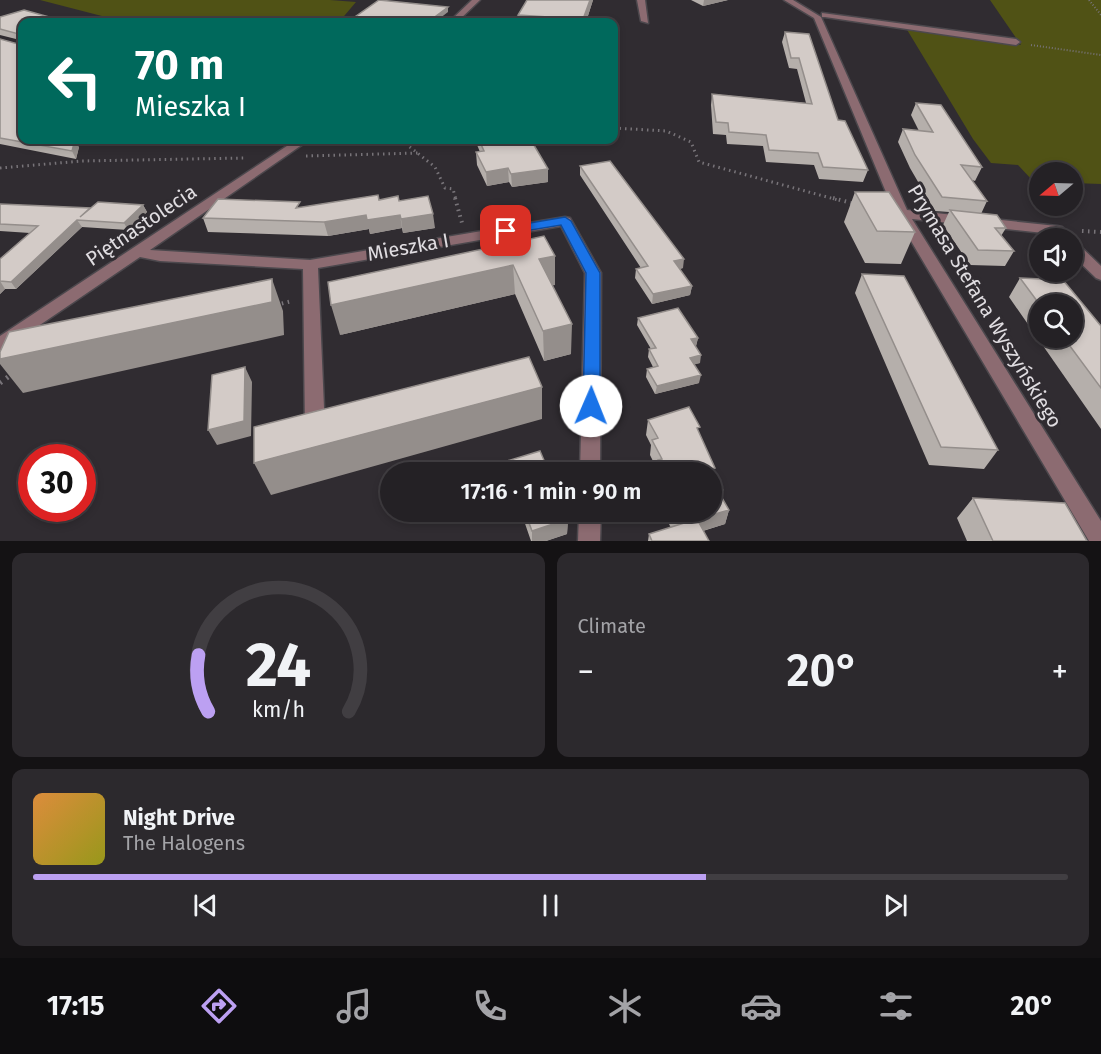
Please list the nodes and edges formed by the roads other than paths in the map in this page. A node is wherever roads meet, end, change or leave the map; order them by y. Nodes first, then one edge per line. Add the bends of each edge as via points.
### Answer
1 (476, 0) edge
2 (641, 0) edge
3 (788, 0) edge
4 (810, 0) edge
5 (821, 16) junction
6 (457, 18) edge
7 (645, 21) dead end
8 (1016, 42) road end
9 (297, 144) edge
10 (900, 210) junction
11 (1041, 228) edge
12 (137, 252) junction
13 (1083, 257) edge
14 (310, 265) junction
15 (1101, 275) edge
16 (0, 344) edge
17 (315, 431) edge
18 (590, 462) edge
19 (590, 522) edge
20 (589, 541) edge
21 (1101, 541) edge

1 - 6 street
2 - 7 street
3 - 5 street
4 - 5 street, Prymasa Stefana Wyszyńskiego
5 - 8 street
5 - 10 street, Prymasa Stefana Wyszyńskiego
9 - 12 street, Piętnastolecia
10 - 11 street
10 - 21 street, Prymasa Stefana Wyszyńskiego
12 - 14 street, Mieszka I
12 - 16 street, Piętnastolecia
13 - 15 street
14 - 17 street
14 - 18 street, Mieszka I via 565,221 593,273
19 - 20 street

